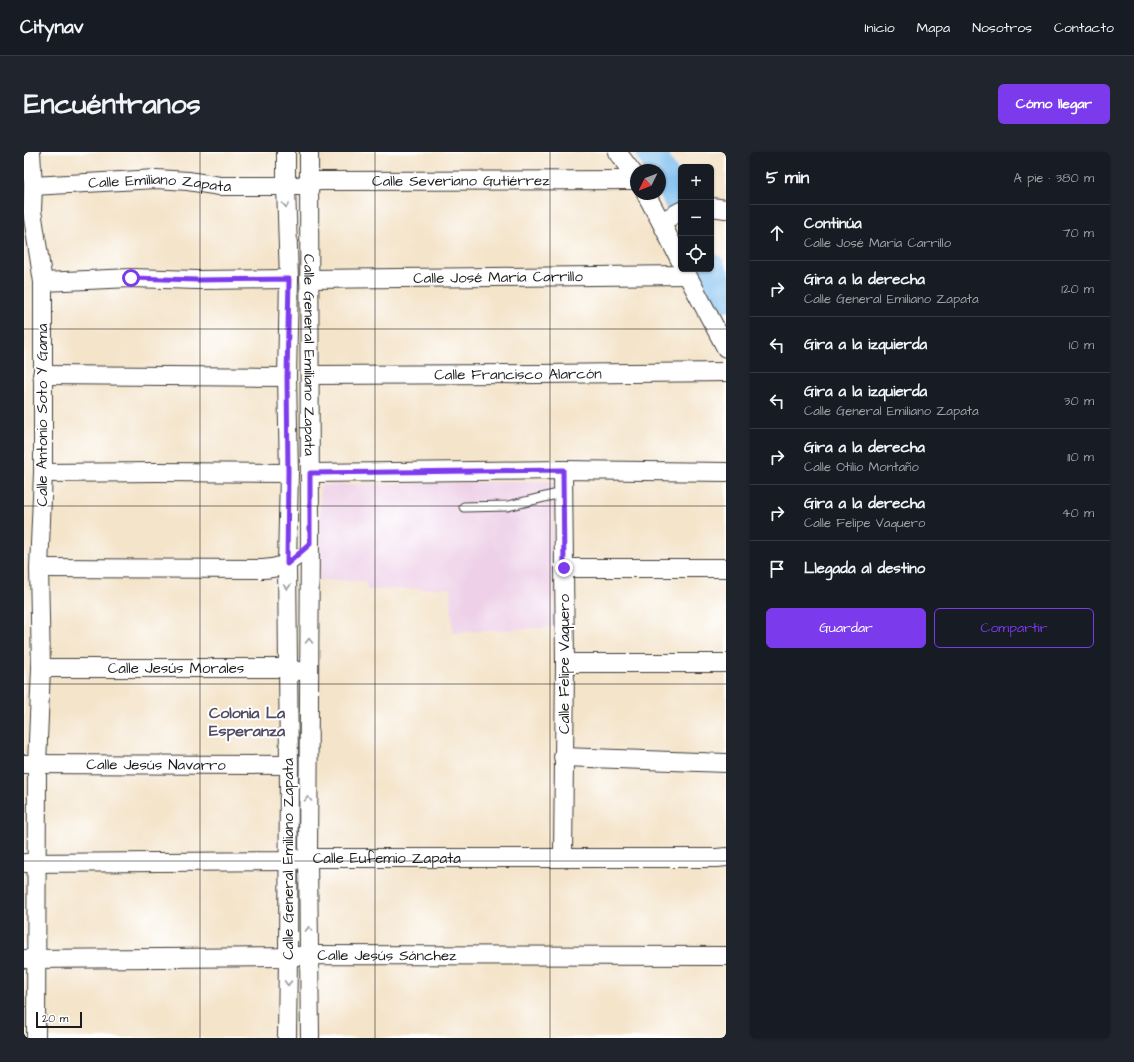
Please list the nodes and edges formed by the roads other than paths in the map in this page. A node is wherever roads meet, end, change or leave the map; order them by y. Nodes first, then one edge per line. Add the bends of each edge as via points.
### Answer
1 (31, 152) edge
2 (286, 152) edge
3 (309, 152) edge
4 (617, 152) edge
5 (630, 170) edge
6 (630, 179) edge
7 (308, 183) junction
8 (33, 186) junction
9 (286, 186) junction
10 (649, 200) edge
11 (714, 207) edge
12 (726, 209) edge
13 (678, 213) edge
14 (661, 222) junction
15 (678, 257) edge
16 (678, 269) edge
17 (686, 272) edge
18 (289, 279) junction
19 (309, 279) junction
20 (43, 282) junction
21 (726, 348) edge
22 (726, 372) edge
23 (42, 375) junction
24 (310, 375) junction
25 (287, 377) junction
26 (563, 470) junction
27 (726, 472) edge
28 (43, 473) junction
29 (288, 473) junction
30 (310, 473) junction
31 (563, 495) junction
32 (464, 507) dead end
33 (310, 544) junction
34 (287, 564) junction
35 (39, 568) junction
36 (564, 568) junction
37 (726, 568) edge
38 (565, 662) junction
39 (726, 663) edge
40 (42, 668) junction
41 (288, 668) junction
42 (309, 673) junction
43 (564, 757) junction
44 (726, 762) edge
45 (30, 764) edge
46 (289, 765) junction
47 (726, 857) edge
48 (308, 858) junction
49 (563, 858) junction
50 (288, 861) junction
51 (30, 863) edge
52 (309, 955) junction
53 (726, 956) edge
54 (288, 957) junction
55 (30, 959) edge
56 (36, 1038) edge
57 (287, 1038) edge
58 (310, 1038) edge

1 - 8 street, Calle Antonio Soto Y Gama
2 - 9 street, Calle General Emiliano Zapata
3 - 7 street, Calle General Emiliano Zapata
4 - 5 street
6 - 7 street, Calle Severiano Gutiérrez
7 - 9 street, Calle Severiano Gutiérrez
7 - 19 street, Calle General Emiliano Zapata
8 - 9 street, Calle Emiliano Zapata via 156,179 220,186
8 - 20 street, Calle Antonio Soto Y Gama via 32,210
9 -> 18 street, Calle General Emiliano Zapata
10 - 14 street
11 - 12 street
13 - 14 street
14 - 15 street
16 - 19 street, Calle José María Carrillo
17 - 21 street
18 - 20 street via 131,278
18 - 25 street, Calle General Emiliano Zapata
19 - 24 street, Calle General Emiliano Zapata
20 - 23 street, Calle Antonio Soto Y Gama
22 - 24 street, Calle Francisco Alarcón
23 - 25 street
23 - 28 street, Calle Antonio Soto Y Gama
24 - 30 street, Calle General Emiliano Zapata
25 - 29 street, Calle General Emiliano Zapata
26 - 27 street
26 - 30 street
26 - 31 street, Calle Felipe Vaquero
28 - 29 street
28 - 35 street, Calle Antonio Soto Y Gama
29 - 34 street, Calle General Emiliano Zapata
30 - 33 street, Calle General Emiliano Zapata
31 - 32 lane via 508,506
31 - 36 street, Calle Felipe Vaquero
33 - 34 street
42 -> 33 street, Calle General Emiliano Zapata
34 - 35 street via 263,569
34 -> 41 street, Calle General Emiliano Zapata
35 - 40 street, Calle Antonio Soto Y Gama
36 - 37 street
36 - 38 street, Calle Felipe Vaquero
38 - 39 street
38 - 43 street, Calle Felipe Vaquero
40 - 41 street, Calle Jesús Morales
40 - 45 street, Calle Antonio Soto Y Gama
41 - 42 street, Calle Jesús Morales
41 - 46 street, Calle General Emiliano Zapata
48 -> 42 street, Calle General Emiliano Zapata
43 - 44 street
43 - 49 street, Calle Felipe Vaquero
45 - 46 street, Calle Jesús Navarro
45 - 51 street, Calle Antonio Soto Y Gama
46 - 50 street, Calle General Emiliano Zapata
47 - 49 street, Calle Eufemio Zapata
48 - 49 street, Calle Eufemio Zapata
48 - 50 street, Calle Eufemio Zapata
52 -> 48 street, Calle General Emiliano Zapata
50 - 51 street, Calle Eufemio Zapata
50 - 54 street, Calle General Emiliano Zapata
51 - 55 street, Calle Antonio Soto Y Gama
52 - 53 street, Calle Jesús Sánchez
52 - 54 street, Calle Jesús Sánchez
52 - 58 street, Calle General Emiliano Zapata
54 - 55 street, Calle Jesús Sánchez
54 -> 57 street, Calle General Emiliano Zapata
55 - 56 street, Calle Antonio Soto Y Gama

